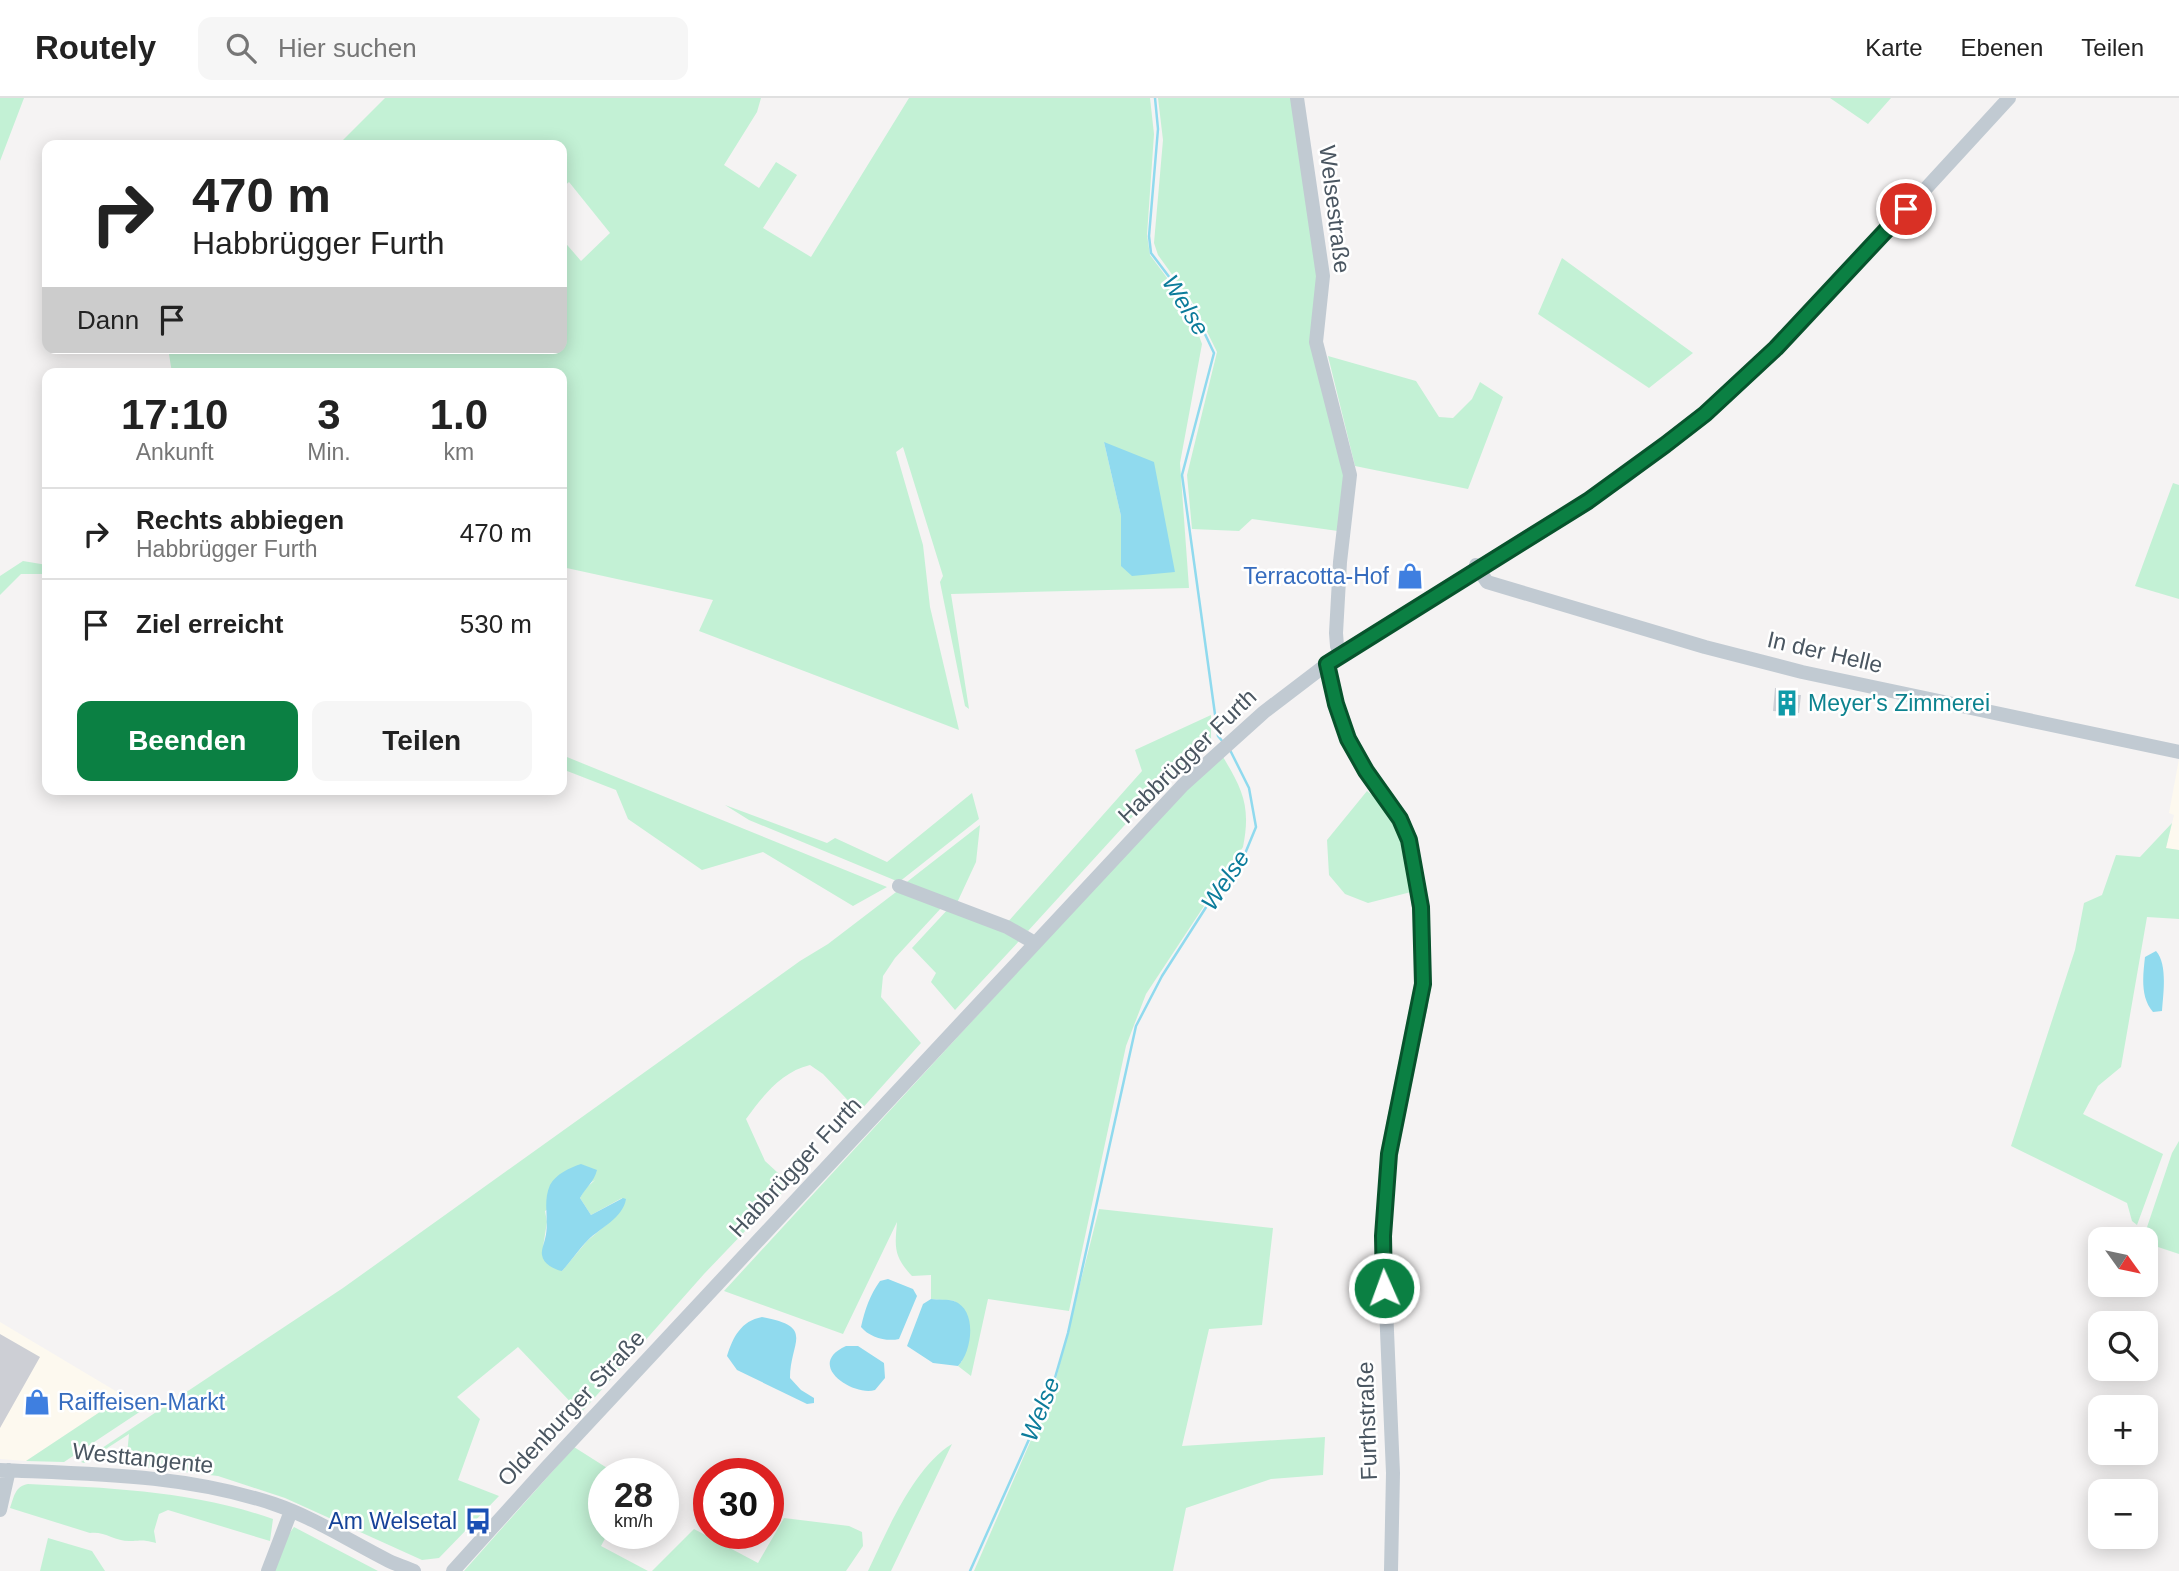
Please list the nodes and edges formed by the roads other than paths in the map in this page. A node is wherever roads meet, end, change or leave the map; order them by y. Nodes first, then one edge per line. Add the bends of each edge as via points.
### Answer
1 (1297, 98) edge
2 (2009, 98) edge
3 (1477, 567) junction
4 (1342, 655) junction
5 (1327, 664) junction
6 (2179, 752) edge
7 (899, 886) dead end
8 (1035, 943) junction
9 (666, 1339) joint
10 (4, 1470) edge
11 (0, 1510) edge
12 (291, 1511) junction
13 (395, 1567) edge
14 (268, 1571) edge
15 (414, 1571) edge
16 (453, 1571) edge
17 (1391, 1571) edge

1 - 4 street, Welsestraße via 1323,276 1316,342 1350,475 1336,633
2 - 3 street, Habbrügger Furth via 1776,348 1705,414 1625,477
3 - 4 street, Habbrügger Furth
3 - 6 street, In der Helle via 1487,582 1705,647
4 - 5 street, Habbrügger Furth
5 - 8 street, Habbrügger Furth via 1183,785
5 - 17 street, Furthstraße via 1348,739 1409,840 1424,943 1421,1005 1394,1120 1385,1187 1393,1464
7 - 8 street via 1007,927
8 - 9 street, Habbrügger Furth
9 - 16 street, Oldenburger Straße
10 - 11 street
10 - 12 street, Westtangente via 108,1473 190,1482
12 - 13 street, Westtangente via 348,1537
12 - 14 street
13 - 15 street, Westtangente

